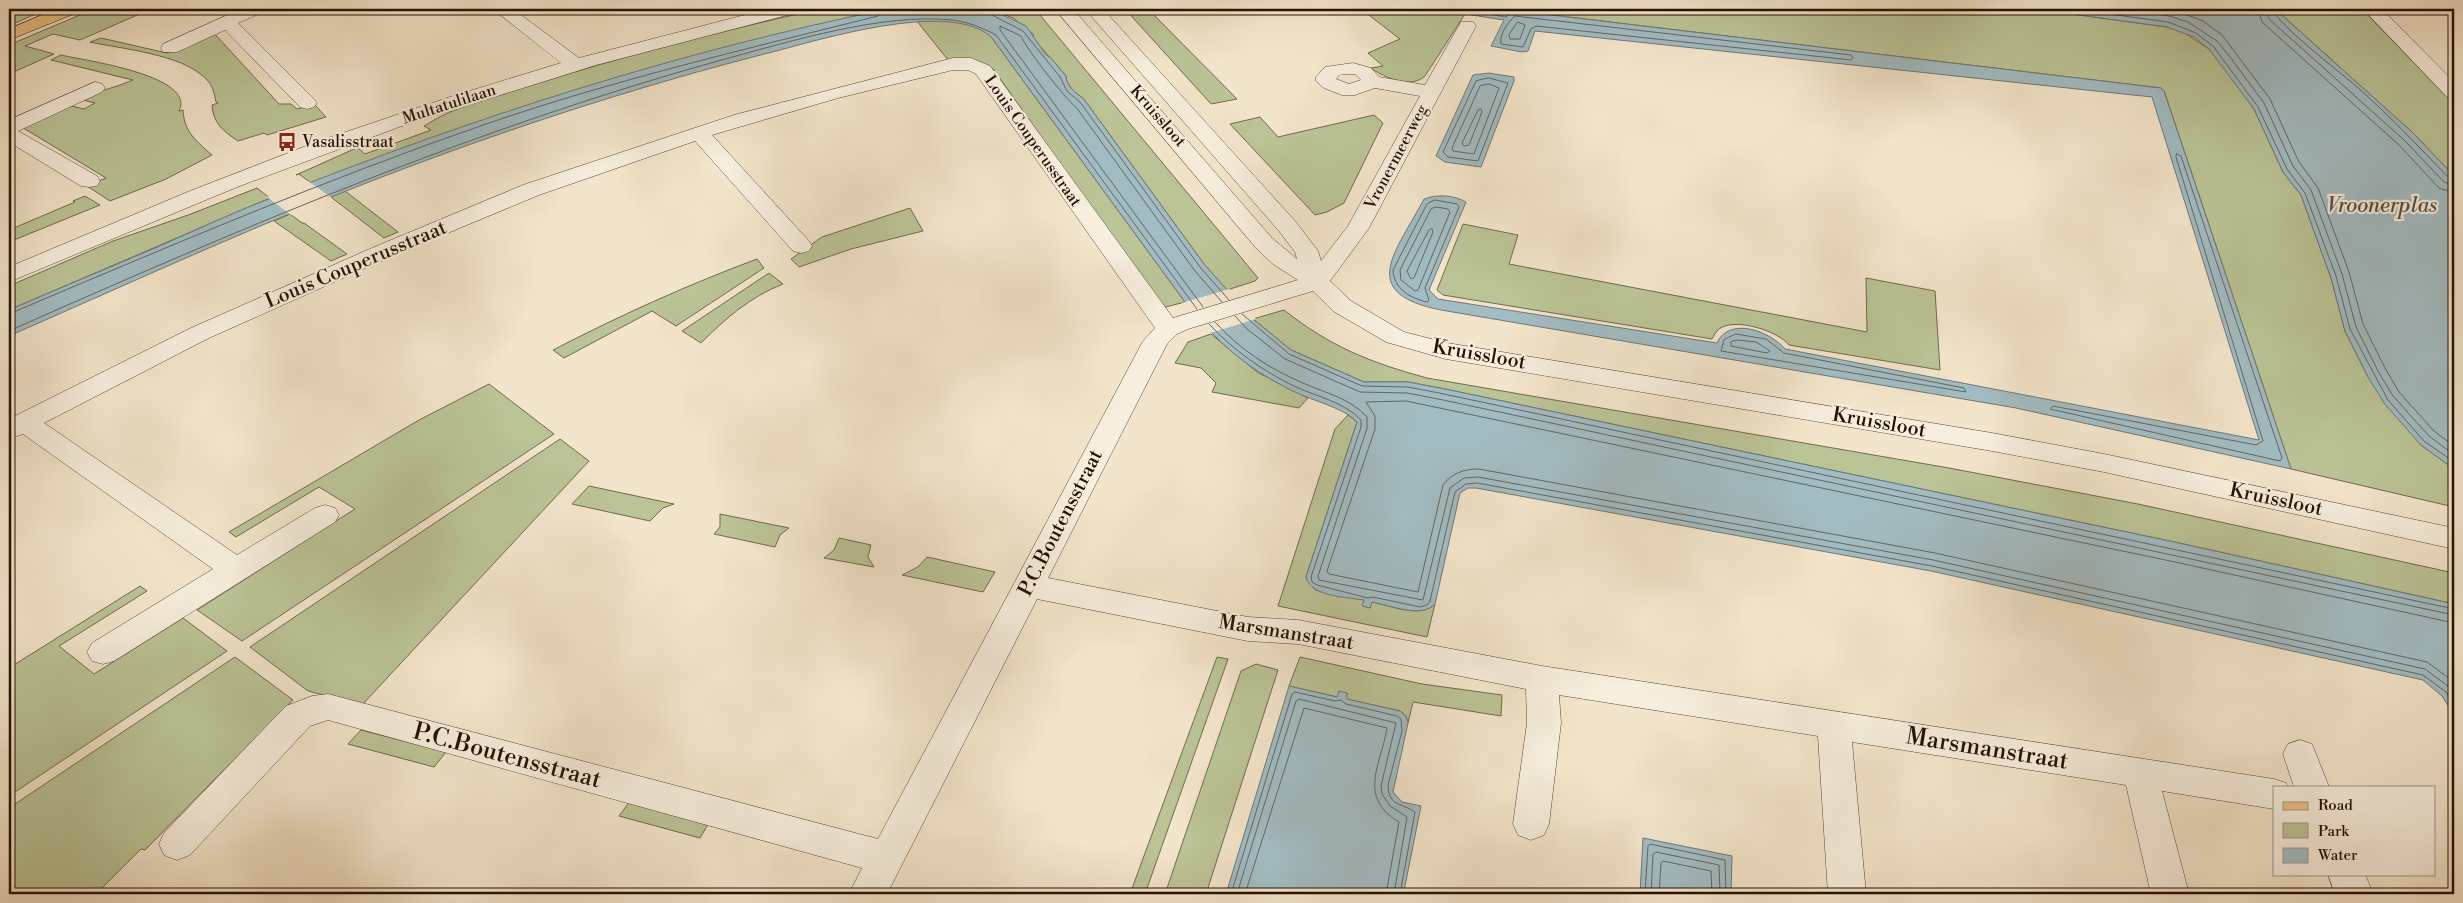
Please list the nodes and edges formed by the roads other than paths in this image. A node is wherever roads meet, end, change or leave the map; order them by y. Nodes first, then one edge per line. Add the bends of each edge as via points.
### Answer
1 (70, 9) edge
2 (255, 9) edge
3 (502, 9) edge
4 (746, 9) edge
5 (789, 9) edge
6 (1064, 9) edge
7 (1094, 9) edge
8 (2372, 9) edge
9 (226, 22) junction
10 (1467, 26) dead end
11 (9, 35) edge
12 (170, 48) dead end
13 (570, 60) junction
14 (1371, 81) dead end
15 (95, 88) dead end
16 (1430, 92) junction
17 (2454, 93) edge
18 (307, 103) dead end
19 (9, 127) edge
20 (699, 133) junction
21 (9, 134) edge
22 (89, 181) dead end
23 (801, 246) dead end
24 (9, 258) edge
25 (9, 276) edge
26 (1317, 282) junction
27 (1181, 324) junction
28 (16, 426) edge
29 (325, 515) dead end
30 (2454, 539) edge
31 (236, 570) junction
32 (1030, 586) junction
33 (103, 652) dead end
34 (1542, 679) junction
35 (1834, 725) junction
36 (2300, 754) dead end
37 (2140, 773) junction
38 (2312, 786) edge
39 (2273, 794) edge
40 (1531, 824) dead end
41 (177, 844) dead end
42 (886, 858) junction
43 (2347, 876) edge
44 (868, 894) edge
45 (1847, 894) edge
46 (2170, 894) edge
47 (2354, 894) edge

1 - 11 main road
2 - 9 street
3 - 13 street
4 - 13 street, Multatulilaan
5 - 13 street, Multatulilaan
6 - 26 street, Kruissloot via 1264,243 1281,259
7 - 26 street, Kruissloot via 1293,232 1306,251
8 - 17 street
9 - 12 street
9 - 18 street
10 - 16 street, Vronermeerweg
13 - 24 street, Multatulilaan via 372,116 256,158
13 - 25 street, Multatulilaan via 262,170
14 - 16 street
15 - 19 street
16 - 26 street, Vronermeerweg via 1358,228
20 - 23 street
20 - 27 street, Louis Couperusstraat via 830,94 936,68 961,64 977,66
20 - 28 street, Louis Couperusstraat via 531,190 380,253 200,333
21 - 22 street
26 - 27 street
26 - 30 street, Kruissloot via 1342,306 1381,331 1430,347 1992,442
27 - 32 street, P.C.Boutensstraat via 1156,341
28 - 31 street, Louis Couperusstraat
29 - 31 street
31 - 33 street
32 - 34 street, Marsmanstraat via 1248,629 1298,632
32 - 42 street, P.C.Boutensstraat
34 - 35 street, Marsmanstraat
34 - 40 street via 1544,723
35 - 37 street, Marsmanstraat
35 - 45 street
36 - 38 street
37 - 39 street, Marsmanstraat
37 - 46 street
41 - 42 street, P.C.Boutensstraat via 298,716 312,709 328,707
42 - 44 street, P.C.Boutensstraat
43 - 47 street

